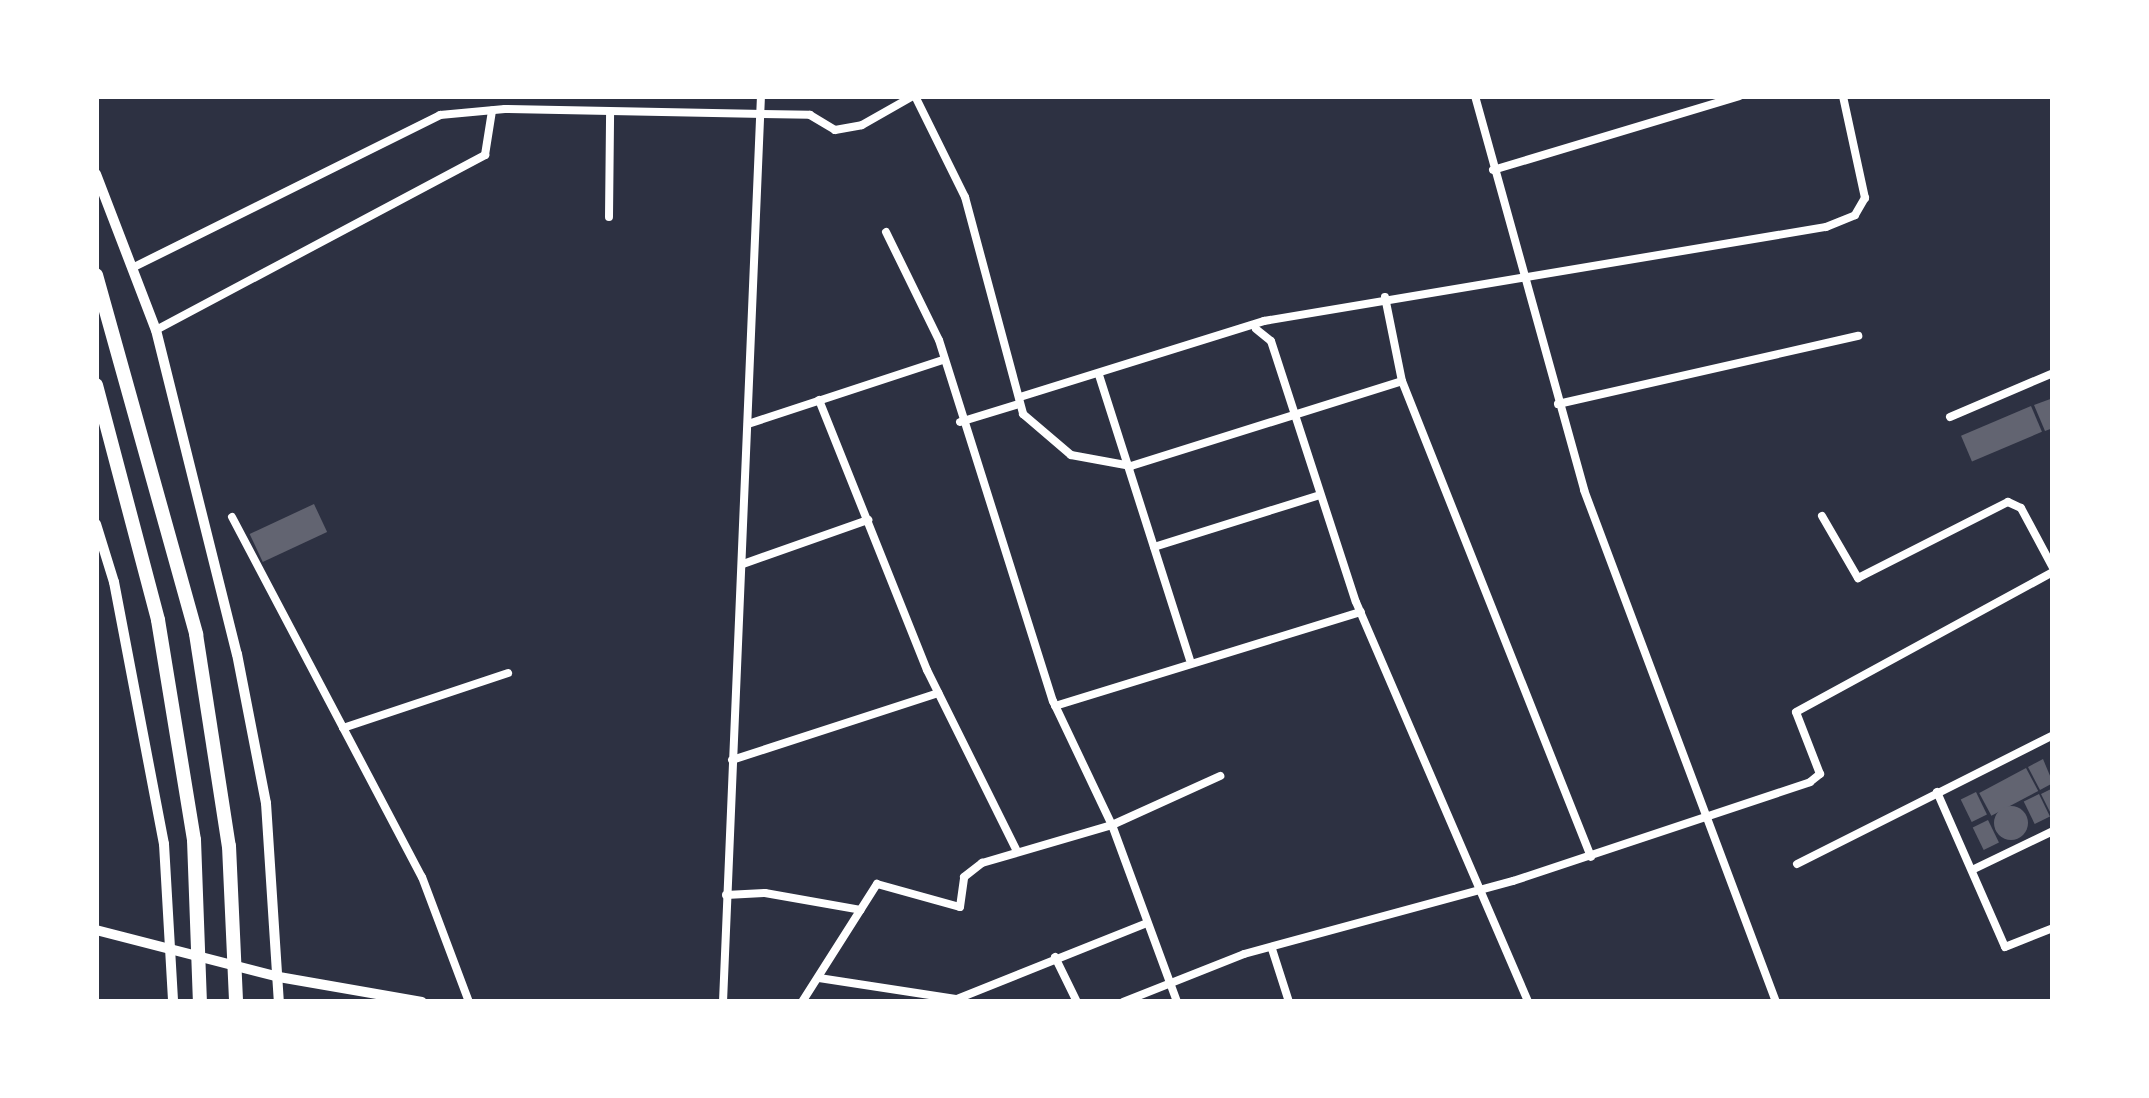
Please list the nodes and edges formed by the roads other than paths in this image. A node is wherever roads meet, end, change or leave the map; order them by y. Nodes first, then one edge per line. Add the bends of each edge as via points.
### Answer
1 (761, 96) edge
2 (914, 96) edge
3 (1475, 96) edge
4 (1739, 96) edge
5 (1843, 96) edge
6 (492, 111) junction
7 (610, 114) junction
8 (761, 118) junction
9 (1493, 170) junction
10 (96, 174) edge
11 (609, 218) dead end
12 (886, 232) dead end
13 (131, 268) junction
14 (98, 281) edge
15 (1526, 282) junction
16 (1385, 297) junction
17 (1256, 328) junction
18 (156, 330) junction
19 (1858, 336) dead end
20 (943, 360) junction
21 (2053, 373) edge
22 (1099, 375) junction
23 (1402, 381) junction
24 (96, 385) edge
25 (819, 400) junction
26 (1020, 401) junction
27 (1558, 404) junction
28 (1292, 412) junction
29 (1950, 417) dead end
30 (960, 422) junction
31 (748, 424) junction
32 (1131, 466) junction
33 (1320, 495) junction
34 (1822, 516) dead end
35 (232, 517) dead end
36 (868, 520) junction
37 (96, 524) edge
38 (1154, 547) junction
39 (743, 564) junction
40 (2053, 570) edge
41 (1361, 613) junction
42 (1190, 660) junction
43 (508, 673) dead end
44 (938, 693) junction
45 (1055, 706) junction
46 (343, 728) junction
47 (2053, 735) edge
48 (732, 760) junction
49 (1220, 776) dead end
50 (1937, 792) junction
51 (1708, 819) junction
52 (1112, 825) junction
53 (2053, 831) edge
54 (1016, 849) junction
55 (1591, 857) junction
56 (1797, 864) dead end
57 (1974, 869) junction
58 (1479, 890) junction
59 (726, 895) junction
60 (861, 910) junction
61 (1147, 923) junction
62 (2053, 928) edge
63 (96, 930) edge
64 (172, 948) junction
65 (1272, 949) junction
66 (1055, 957) junction
67 (279, 977) junction
68 (819, 978) junction
69 (1170, 984) junction
70 (172, 1002) edge
71 (200, 1002) edge
72 (236, 1002) edge
73 (280, 1002) edge
74 (422, 1002) edge
75 (469, 1002) edge
76 (723, 1002) edge
77 (802, 1002) edge
78 (1077, 1002) edge
79 (1124, 1002) edge
80 (1178, 1002) edge
81 (1289, 1002) edge
82 (1528, 1002) edge
83 (1776, 1002) edge

1 - 8 street
2 - 8 street via 862,125 835,130 810,115
2 - 26 street via 964,197
3 - 9 street
4 - 9 street
5 - 15 street via 1865,198 1855,215
6 - 7 street
6 - 13 street via 412,126
6 - 18 street via 485,155 356,218 232,297
7 - 8 street
7 - 11 street
8 - 31 street
9 - 15 street
10 - 13 street
12 - 20 street
13 - 18 street
14 - 72 highway via 196,634 229,846
15 - 16 street via 1480,280
15 - 27 street
16 - 17 street
16 - 23 street
17 - 22 street via 1169,344
17 - 28 street via 1271,341
18 - 67 street via 266,803
19 - 27 street
20 - 25 street
20 - 30 street
21 - 29 street
22 - 26 street
22 - 32 street
23 - 28 street
23 - 55 street
24 - 71 highway via 158,620 194,839
25 - 31 street
25 - 36 street
26 - 30 street
26 - 32 street via 1037,432 1071,455
27 - 51 street
28 - 32 street
28 - 33 street
30 - 45 street
31 - 39 street
32 - 38 street
33 - 38 street
33 - 41 street
34 - 40 street via 1858,578 2008,502 2021,508
35 - 46 street
36 - 39 street
36 - 44 street
37 - 64 street via 164,844
38 - 42 street
39 - 48 street
40 - 51 street via 1796,712 1820,774
41 - 42 street
41 - 58 street
42 - 45 street
43 - 46 street
44 - 48 street
44 - 54 street
45 - 52 street
46 - 75 street via 422,877
47 - 50 street
48 - 59 street
49 - 52 street
50 - 56 street
50 - 57 street
51 - 55 street
51 - 83 street
52 - 54 street
52 - 61 street
53 - 57 street
54 - 60 street via 964,877 960,907 877,884
55 - 58 street
57 - 62 street via 2005,947
58 - 65 street
58 - 82 street
59 - 60 street via 765,893
59 - 76 street
60 - 68 street
61 - 66 street
61 - 69 street
63 - 64 street
64 - 67 street
64 - 70 street
65 - 69 street
65 - 81 street
66 - 68 street via 941,1000
66 - 78 street
67 - 73 street
67 - 74 street
68 - 77 street
69 - 79 street
69 - 80 street

